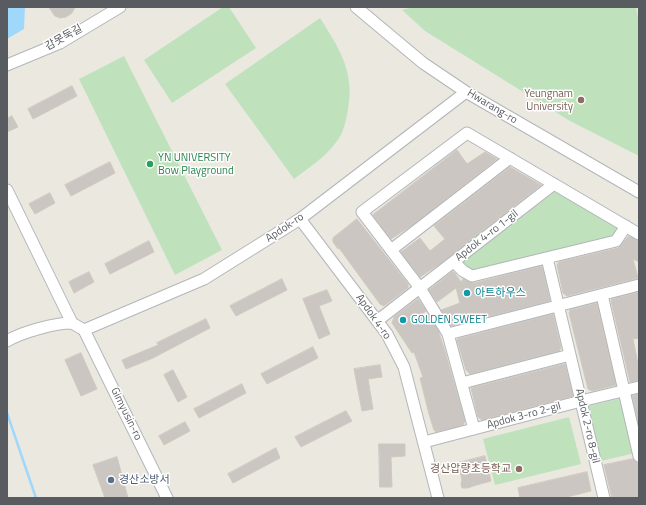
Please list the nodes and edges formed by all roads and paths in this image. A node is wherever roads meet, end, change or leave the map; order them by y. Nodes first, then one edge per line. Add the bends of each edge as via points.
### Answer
1 (120, 7) edge
2 (356, 7) edge
3 (7, 65) edge
4 (466, 92) junction
5 (510, 158) junction
6 (554, 184) junction
7 (7, 190) edge
8 (639, 192) edge
9 (300, 219) junction
10 (626, 226) junction
11 (639, 234) edge
12 (391, 250) junction
13 (547, 258) junction
14 (454, 262) junction
15 (639, 285) edge
16 (420, 288) junction
17 (602, 295) junction
18 (558, 307) junction
19 (377, 321) junction
20 (72, 323) junction
21 (84, 330) junction
22 (448, 334) junction
23 (7, 341) edge
24 (570, 355) junction
25 (462, 383) junction
26 (639, 387) edge
27 (624, 391) junction
28 (581, 401) junction
29 (474, 429) junction
30 (424, 442) junction
31 (639, 456) edge
32 (168, 498) edge
33 (438, 498) edge
34 (604, 498) edge

1 - 3 street, 감못둑길 via 60,43
2 - 4 street, Hwarang-ro via 423,63
4 - 8 street, Hwarang-ro
4 - 9 street, Apdok-ro
5 - 6 street
5 - 12 street
5 - 12 street via 467,133 362,212
6 - 10 street
6 - 14 street, Apdok 4-ro 1-gil
7 - 20 street
9 - 19 street, Apdok 4-ro
9 - 21 street, Apdok-ro via 204,279
10 - 11 street
10 - 13 street via 616,241
12 - 16 street
13 - 14 street via 472,276
13 - 18 street, Apdok 2-ro 8-gil
14 - 16 street, Apdok 4-ro 1-gil
15 - 17 street
16 - 19 street, Apdok 4-ro 1-gil
16 - 22 street
17 - 18 street
17 - 27 street
18 - 22 street
18 - 24 street, Apdok 2-ro 8-gil
19 - 30 street, Apdok 4-ro via 387,334 404,367
20 - 21 street
20 - 23 street via 62,323
21 - 32 street, Gimyusin-ro
22 - 25 street
24 - 25 street
24 - 28 street, Apdok 2-ro 8-gil
25 - 29 street
26 - 27 street, Apdok 3-ro 2-gil
27 - 28 street, Apdok 3-ro 2-gil
27 - 31 street
28 - 29 street, Apdok 3-ro 2-gil
28 - 34 street, Apdok 2-ro 8-gil
29 - 30 street, Apdok 3-ro 2-gil
30 - 33 street, Apdok 4-ro

